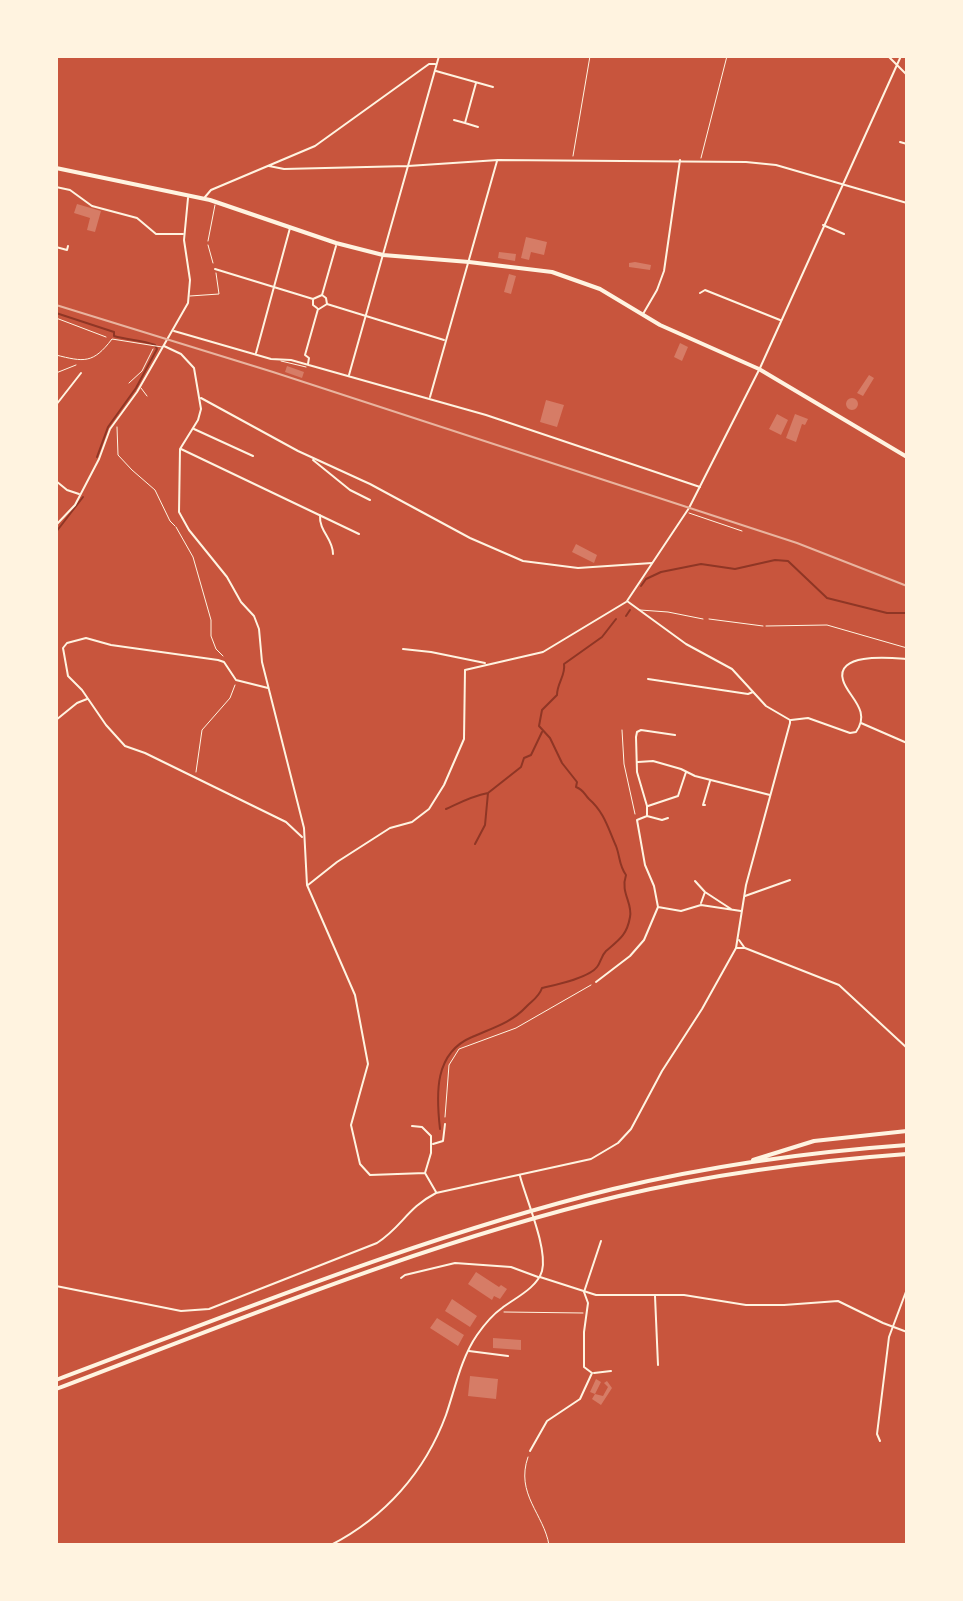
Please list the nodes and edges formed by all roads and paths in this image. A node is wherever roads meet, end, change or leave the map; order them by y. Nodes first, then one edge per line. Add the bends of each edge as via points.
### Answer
1 (439, 56) edge
2 (590, 56) edge
3 (727, 56) edge
4 (888, 56) edge
5 (901, 56) edge
6 (436, 64) junction
7 (897, 64) junction
8 (435, 70) junction
9 (907, 75) edge
10 (476, 82) junction
11 (493, 87) dead end
12 (454, 120) dead end
13 (465, 123) junction
14 (478, 127) dead end
15 (900, 142) dead end
16 (907, 144) edge
17 (498, 160) junction
18 (572, 160) junction
19 (680, 160) junction
20 (700, 160) junction
21 (269, 166) junction
22 (408, 166) junction
23 (56, 168) edge
24 (843, 183) junction
25 (56, 187) edge
26 (189, 197) junction
27 (204, 199) junction
28 (216, 202) junction
29 (907, 203) edge
30 (823, 225) junction
31 (290, 227) junction
32 (184, 234) junction
33 (844, 234) dead end
34 (208, 241) joint
35 (336, 243) junction
36 (68, 246) dead end
37 (56, 247) edge
38 (383, 255) junction
39 (469, 262) junction
40 (213, 264) dead end
41 (215, 269) dead end
42 (216, 273) dead end
43 (274, 287) junction
44 (700, 293) dead end
45 (322, 295) junction
46 (190, 296) junction
47 (313, 299) junction
48 (327, 304) junction
49 (318, 309) junction
50 (365, 316) junction
51 (642, 316) junction
52 (56, 318) edge
53 (781, 321) junction
54 (174, 331) junction
55 (112, 339) junction
56 (446, 341) junction
57 (165, 345) junction
58 (154, 347) junction
59 (56, 355) edge
60 (255, 355) junction
61 (305, 355) junction
62 (81, 362) junction
63 (297, 363) junction
64 (308, 365) junction
65 (759, 369) junction
66 (56, 373) edge
67 (81, 373) dead end
68 (349, 377) junction
69 (129, 383) dead end
70 (140, 387) junction
71 (147, 396) dead end
72 (200, 398) junction
73 (430, 399) junction
74 (56, 405) edge
75 (118, 417) junction
76 (193, 428) junction
77 (180, 449) junction
78 (253, 456) dead end
79 (309, 457) junction
80 (907, 457) edge
81 (56, 481) edge
82 (700, 487) junction
83 (81, 494) junction
84 (370, 500) dead end
85 (686, 513) junction
86 (320, 514) junction
87 (56, 525) edge
88 (742, 531) dead end
89 (359, 534) dead end
90 (333, 554) dead end
91 (652, 563) junction
92 (627, 601) junction
93 (640, 610) junction
94 (703, 619) joint
95 (766, 626) joint
96 (907, 648) edge
97 (403, 649) dead end
98 (223, 656) dead end
99 (907, 659) edge
100 (486, 663) junction
101 (648, 679) dead end
102 (236, 680) junction
103 (269, 689) junction
104 (754, 692) junction
105 (88, 699) junction
106 (56, 720) edge
107 (790, 720) junction
108 (860, 723) junction
109 (622, 730) dead end
110 (675, 735) dead end
111 (907, 743) edge
112 (637, 762) junction
113 (686, 772) junction
114 (195, 778) junction
115 (710, 780) junction
116 (770, 796) junction
117 (705, 805) dead end
118 (647, 806) junction
119 (647, 816) junction
120 (668, 818) dead end
121 (637, 820) junction
122 (303, 838) junction
123 (790, 880) dead end
124 (695, 881) dead end
125 (307, 885) junction
126 (705, 892) junction
127 (744, 896) junction
128 (701, 905) junction
129 (658, 907) junction
130 (732, 910) junction
131 (742, 911) junction
132 (739, 940) junction
133 (736, 948) junction
134 (745, 948) junction
135 (596, 982) joint
136 (907, 1048) edge
137 (445, 1124) joint
138 (412, 1126) dead end
139 (907, 1131) edge
140 (432, 1144) junction
141 (907, 1145) edge
142 (907, 1154) edge
143 (743, 1164) junction
144 (425, 1173) junction
145 (520, 1175) junction
146 (436, 1193) junction
147 (601, 1241) dead end
148 (539, 1277) junction
149 (401, 1278) dead end
150 (56, 1286) edge
151 (907, 1289) edge
152 (584, 1292) junction
153 (596, 1295) junction
154 (655, 1295) junction
155 (588, 1303) junction
156 (498, 1311) junction
157 (587, 1313) junction
158 (892, 1327) junction
159 (907, 1332) edge
160 (468, 1350) junction
161 (508, 1356) dead end
162 (658, 1365) dead end
163 (611, 1371) dead end
164 (592, 1373) junction
165 (56, 1380) edge
166 (56, 1389) edge
167 (880, 1441) dead end
168 (530, 1451) joint
169 (331, 1545) edge
170 (549, 1545) edge

1 - 6 street
2 - 18 path
3 - 20 path
4 - 7 street
5 - 7 street
6 - 8 street
6 - 21 street via 315,146
7 - 9 street
7 - 24 street
8 - 10 street
8 - 22 street
10 - 11 street
10 - 13 street
12 - 13 street
13 - 14 street
15 - 16 street
17 - 18 street
17 - 22 street
17 - 39 street
18 - 19 street
19 - 20 street
19 - 51 street via 663,277
20 - 24 street via 776,165
21 - 22 street
21 - 27 street via 211,190
22 - 38 street
23 - 26 main road
24 - 29 street
24 - 30 street
25 - 32 street via 92,206 137,218 156,234
26 - 27 main road
26 - 32 street
27 - 28 main road
28 - 31 main road
28 - 34 street
30 - 33 street
30 - 53 street
31 - 35 main road
31 - 43 street
32 - 46 street
34 - 40 path
35 - 38 main road
35 - 45 street
36 - 37 street
38 - 39 main road
38 - 50 street
39 - 51 main road via 552,272 600,289
39 - 56 street
41 - 43 street
42 - 46 street via 219,294
43 - 47 street
43 - 60 street
44 - 53 street via 705,290
45 - 47 street
45 - 48 street
46 - 54 street
47 - 49 street
48 - 49 street
48 - 50 street
49 - 61 street
50 - 56 street
50 - 68 street
51 - 65 main road
52 - 55 path
53 - 65 street
54 - 57 street
54 - 60 street
55 - 58 street
55 - 62 street via 100,354
56 - 73 street
57 - 58 street
57 - 70 street
57 - 72 street via 194,368
58 - 69 street
59 - 62 street
60 - 63 street
61 - 63 street
61 - 64 street
62 - 66 path
63 - 64 street
64 - 68 street
65 - 80 main road
65 - 82 street
67 - 74 street
68 - 73 street
70 - 71 street
70 - 75 street
72 - 76 street
72 - 79 street
73 - 82 street
75 - 83 street
75 - 98 path via 118,455 155,490 193,557 211,636
76 - 77 street
76 - 78 street
77 - 86 street
77 - 103 street via 179,512 254,616
79 - 84 street
79 - 91 street via 523,561 578,568
81 - 83 street via 61,489
82 - 85 street
83 - 87 street
85 - 88 street
85 - 91 street
86 - 89 street
86 - 90 street
91 - 92 street
92 - 93 street
92 - 100 street via 543,652
93 - 94 street
93 - 104 street via 732,669
94 - 95 path
95 - 96 street via 827,625
97 - 100 street
99 - 108 street via 860,659 845,669 844,684 856,699
100 - 125 street via 463,673 464,739 429,809 412,822 390,828
101 - 104 street
102 - 103 street
102 - 105 street via 218,660 86,638 67,643 63,656 68,676
102 - 114 path via 230,698 202,730
103 - 122 street
104 - 107 street
105 - 106 street
105 - 114 street via 125,746
107 - 108 street via 808,718 850,733
107 - 116 street
108 - 111 street
109 - 121 path
110 - 112 street via 637,732
112 - 113 street via 653,761
112 - 118 street
113 - 115 street
113 - 118 street via 678,796
114 - 122 street via 286,822
115 - 116 street
115 - 117 street
116 - 127 street
118 - 119 street
119 - 120 street
119 - 121 street
121 - 129 street
122 - 125 street
123 - 127 street
124 - 126 street
125 - 144 street via 355,995 368,1058 351,1125 360,1164 370,1175
126 - 128 street
126 - 130 street
127 - 131 street
128 - 129 street via 681,911
128 - 130 street
129 - 135 street via 644,940
130 - 131 street
131 - 132 street
132 - 133 street
132 - 134 street
133 - 134 street
133 - 145 street via 618,1143 591,1159
134 - 136 street via 836,983
135 - 137 path via 516,1028 459,1049 449,1065
137 - 140 street via 443,1141
138 - 140 street via 428,1131
139 - 143 main road via 807,1142
140 - 144 street
141 - 143 main road
142 - 166 main road via 737,1173 548,1215 397,1263
143 - 165 main road via 616,1188 493,1222
144 - 146 street
145 - 146 street
145 - 148 street via 543,1263
146 - 150 street via 416,1204 377,1243 203,1310 181,1311
147 - 152 street
148 - 149 street via 511,1267 455,1263
148 - 152 street
148 - 156 street
151 - 158 street
152 - 153 street
152 - 155 street
153 - 154 street
153 - 155 street
154 - 158 street via 746,1305 838,1301
154 - 162 street
155 - 157 street
156 - 157 path
156 - 160 street
157 - 164 street via 584,1367
158 - 159 street
158 - 167 street
160 - 161 street
160 - 169 street via 436,1439 409,1481 357,1531
163 - 164 street
164 - 168 street via 580,1399 553,1414
168 - 170 path via 525,1465 528,1497

